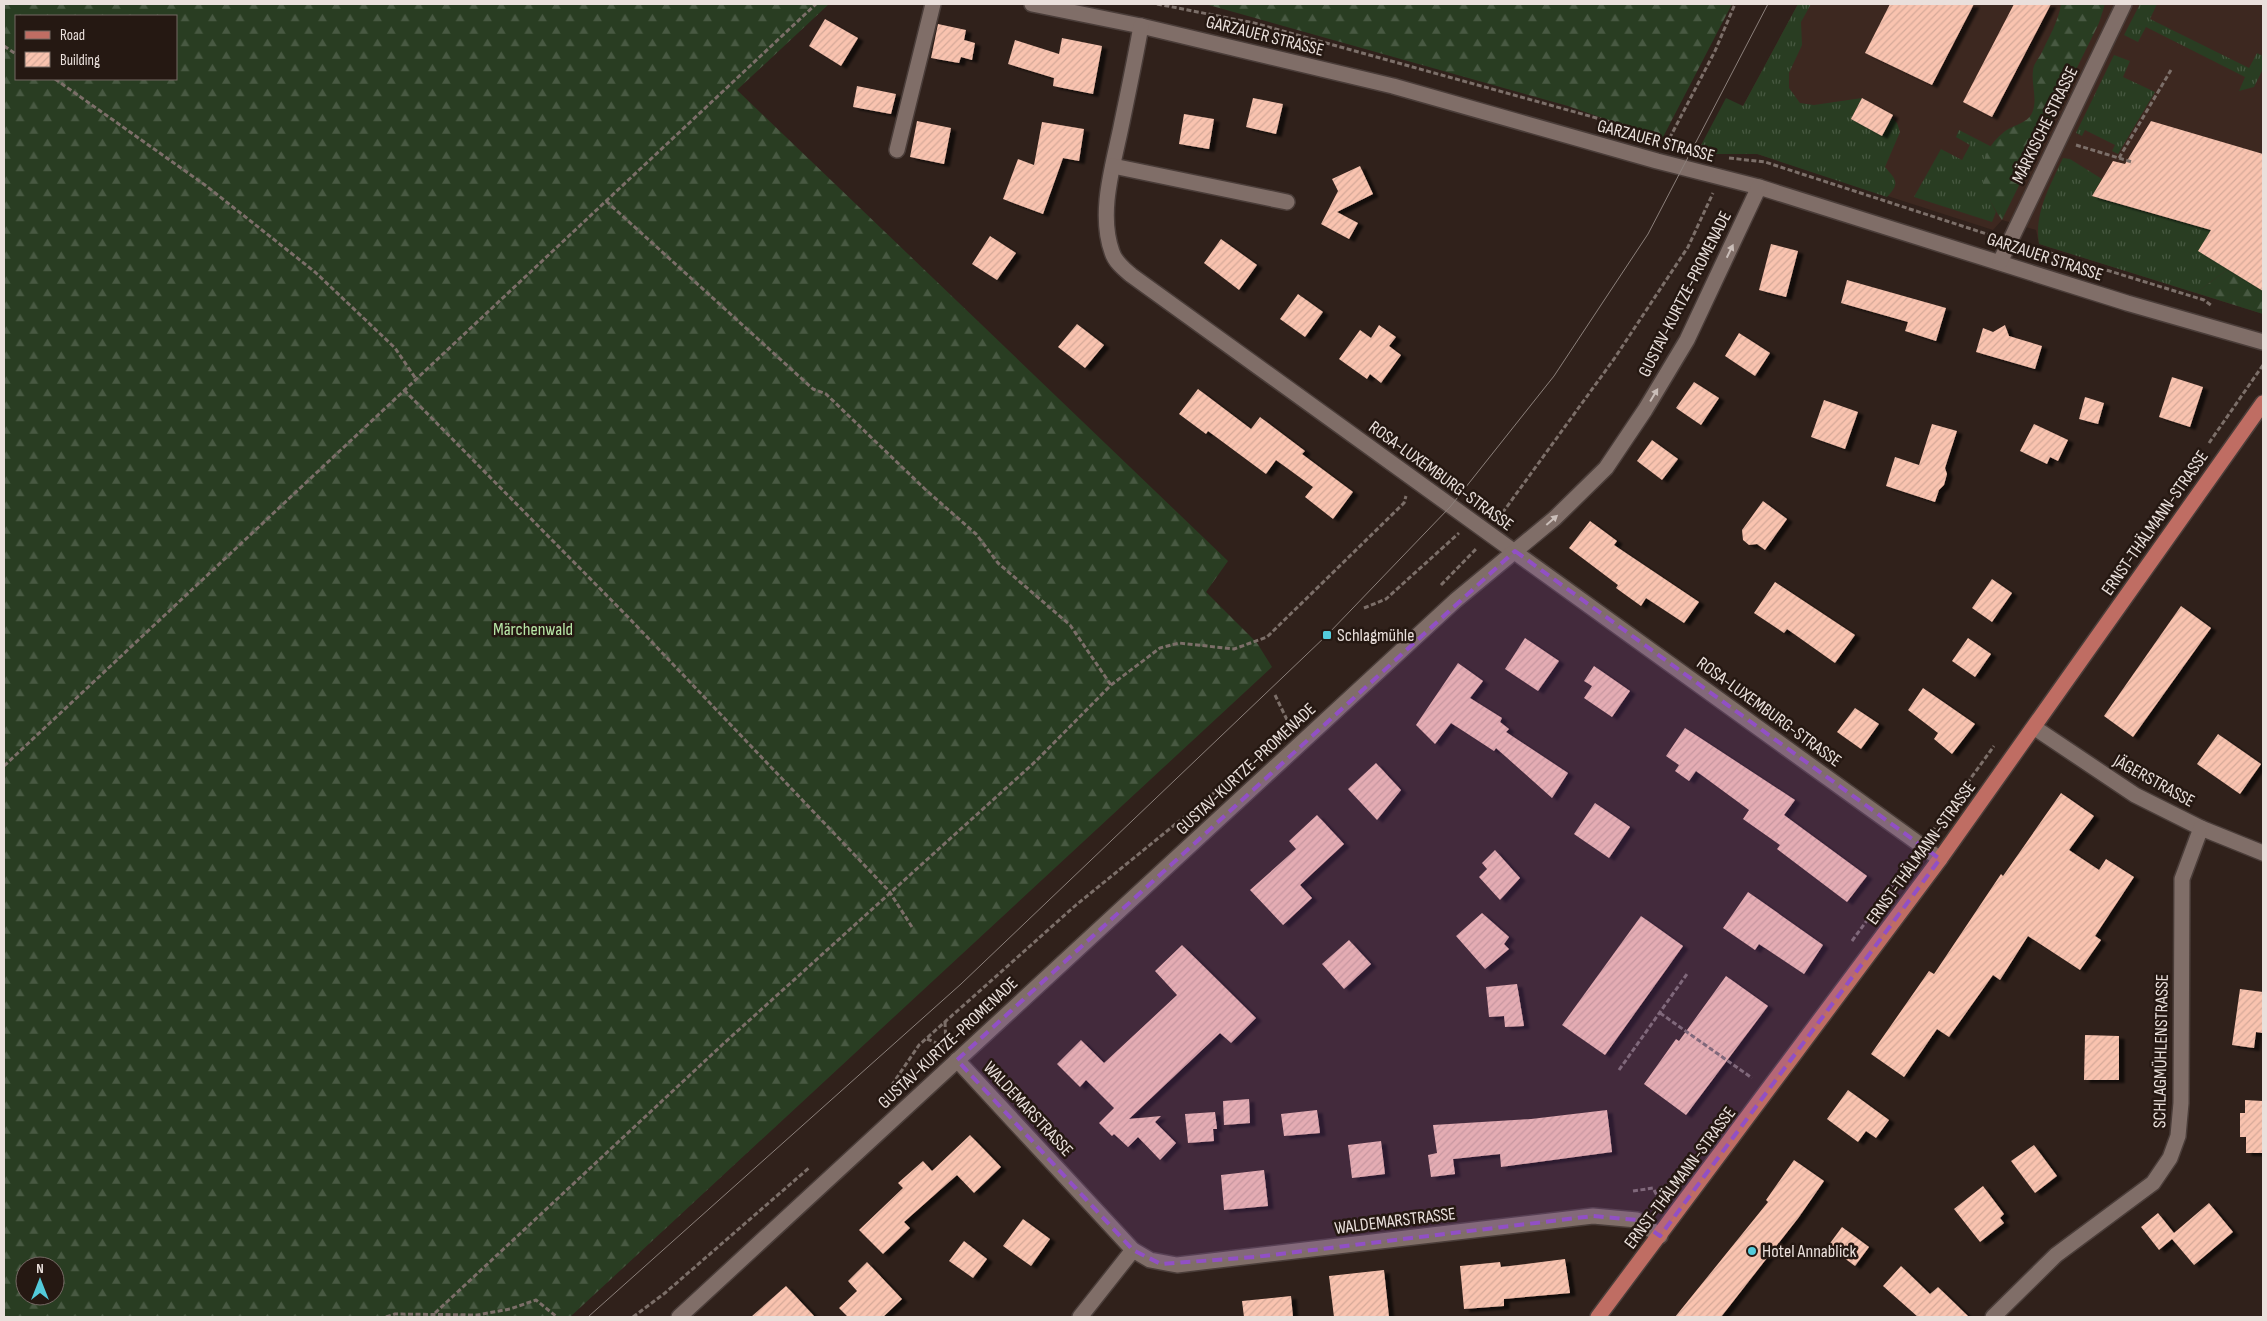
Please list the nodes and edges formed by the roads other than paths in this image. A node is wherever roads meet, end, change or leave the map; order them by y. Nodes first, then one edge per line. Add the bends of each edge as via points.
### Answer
1 (933, 4) edge
2 (1032, 4) edge
3 (2124, 4) edge
4 (1141, 26) junction
5 (897, 150) dead end
6 (1113, 166) junction
7 (1759, 187) junction
8 (1287, 202) dead end
9 (2000, 262) junction
10 (2263, 342) edge
11 (2263, 403) edge
12 (1515, 551) junction
13 (2035, 728) junction
14 (2201, 828) junction
15 (2263, 853) edge
16 (1940, 859) junction
17 (957, 1060) junction
18 (1660, 1236) junction
19 (1133, 1250) junction
20 (679, 1317) edge
21 (1080, 1317) edge
22 (1598, 1317) edge
23 (1993, 1317) edge

1 - 5 street
2 - 4 street, GARZAUER STRASSE
3 - 9 street, MÄRKISCHE STRASSE
4 - 6 street, ROSA-LUXEMBURG-STRASSE
4 - 7 street, GARZAUER STRASSE via 1393,86
6 - 8 street
6 - 12 street, ROSA-LUXEMBURG-STRASSE via 1107,233 1118,264 1469,521
7 - 9 street, GARZAUER STRASSE
12 -> 7 street, GUSTAV-KURTZE-PROMENADE via 1555,518 1606,468 1621,446 1687,340
9 - 10 street, GARZAUER STRASSE
11 - 13 main road, ERNST-THÄLMANN-STRASSE
12 - 16 street, ROSA-LUXEMBURG-STRASSE
12 - 17 street, GUSTAV-KURTZE-PROMENADE via 1456,600
13 - 14 street, JÄGERSTRASSE via 2135,795
13 - 16 main road, ERNST-THÄLMANN-STRASSE
14 - 15 street, JÄGERSTRASSE
14 - 23 street, SCHLAGMÜHLENSTRASSE via 2182,879 2180,1103 2178,1136 2170,1158 2153,1183 2056,1255
16 - 18 main road, ERNST-THÄLMANN-STRASSE
17 - 19 street, WALDEMARSTRASSE
17 - 20 street, GUSTAV-KURTZE-PROMENADE
18 - 19 street, WALDEMARSTRASSE via 1637,1220 1593,1216 1177,1265 1150,1260
18 - 22 main road, ERNST-THÄLMANN-STRASSE
19 - 21 street

